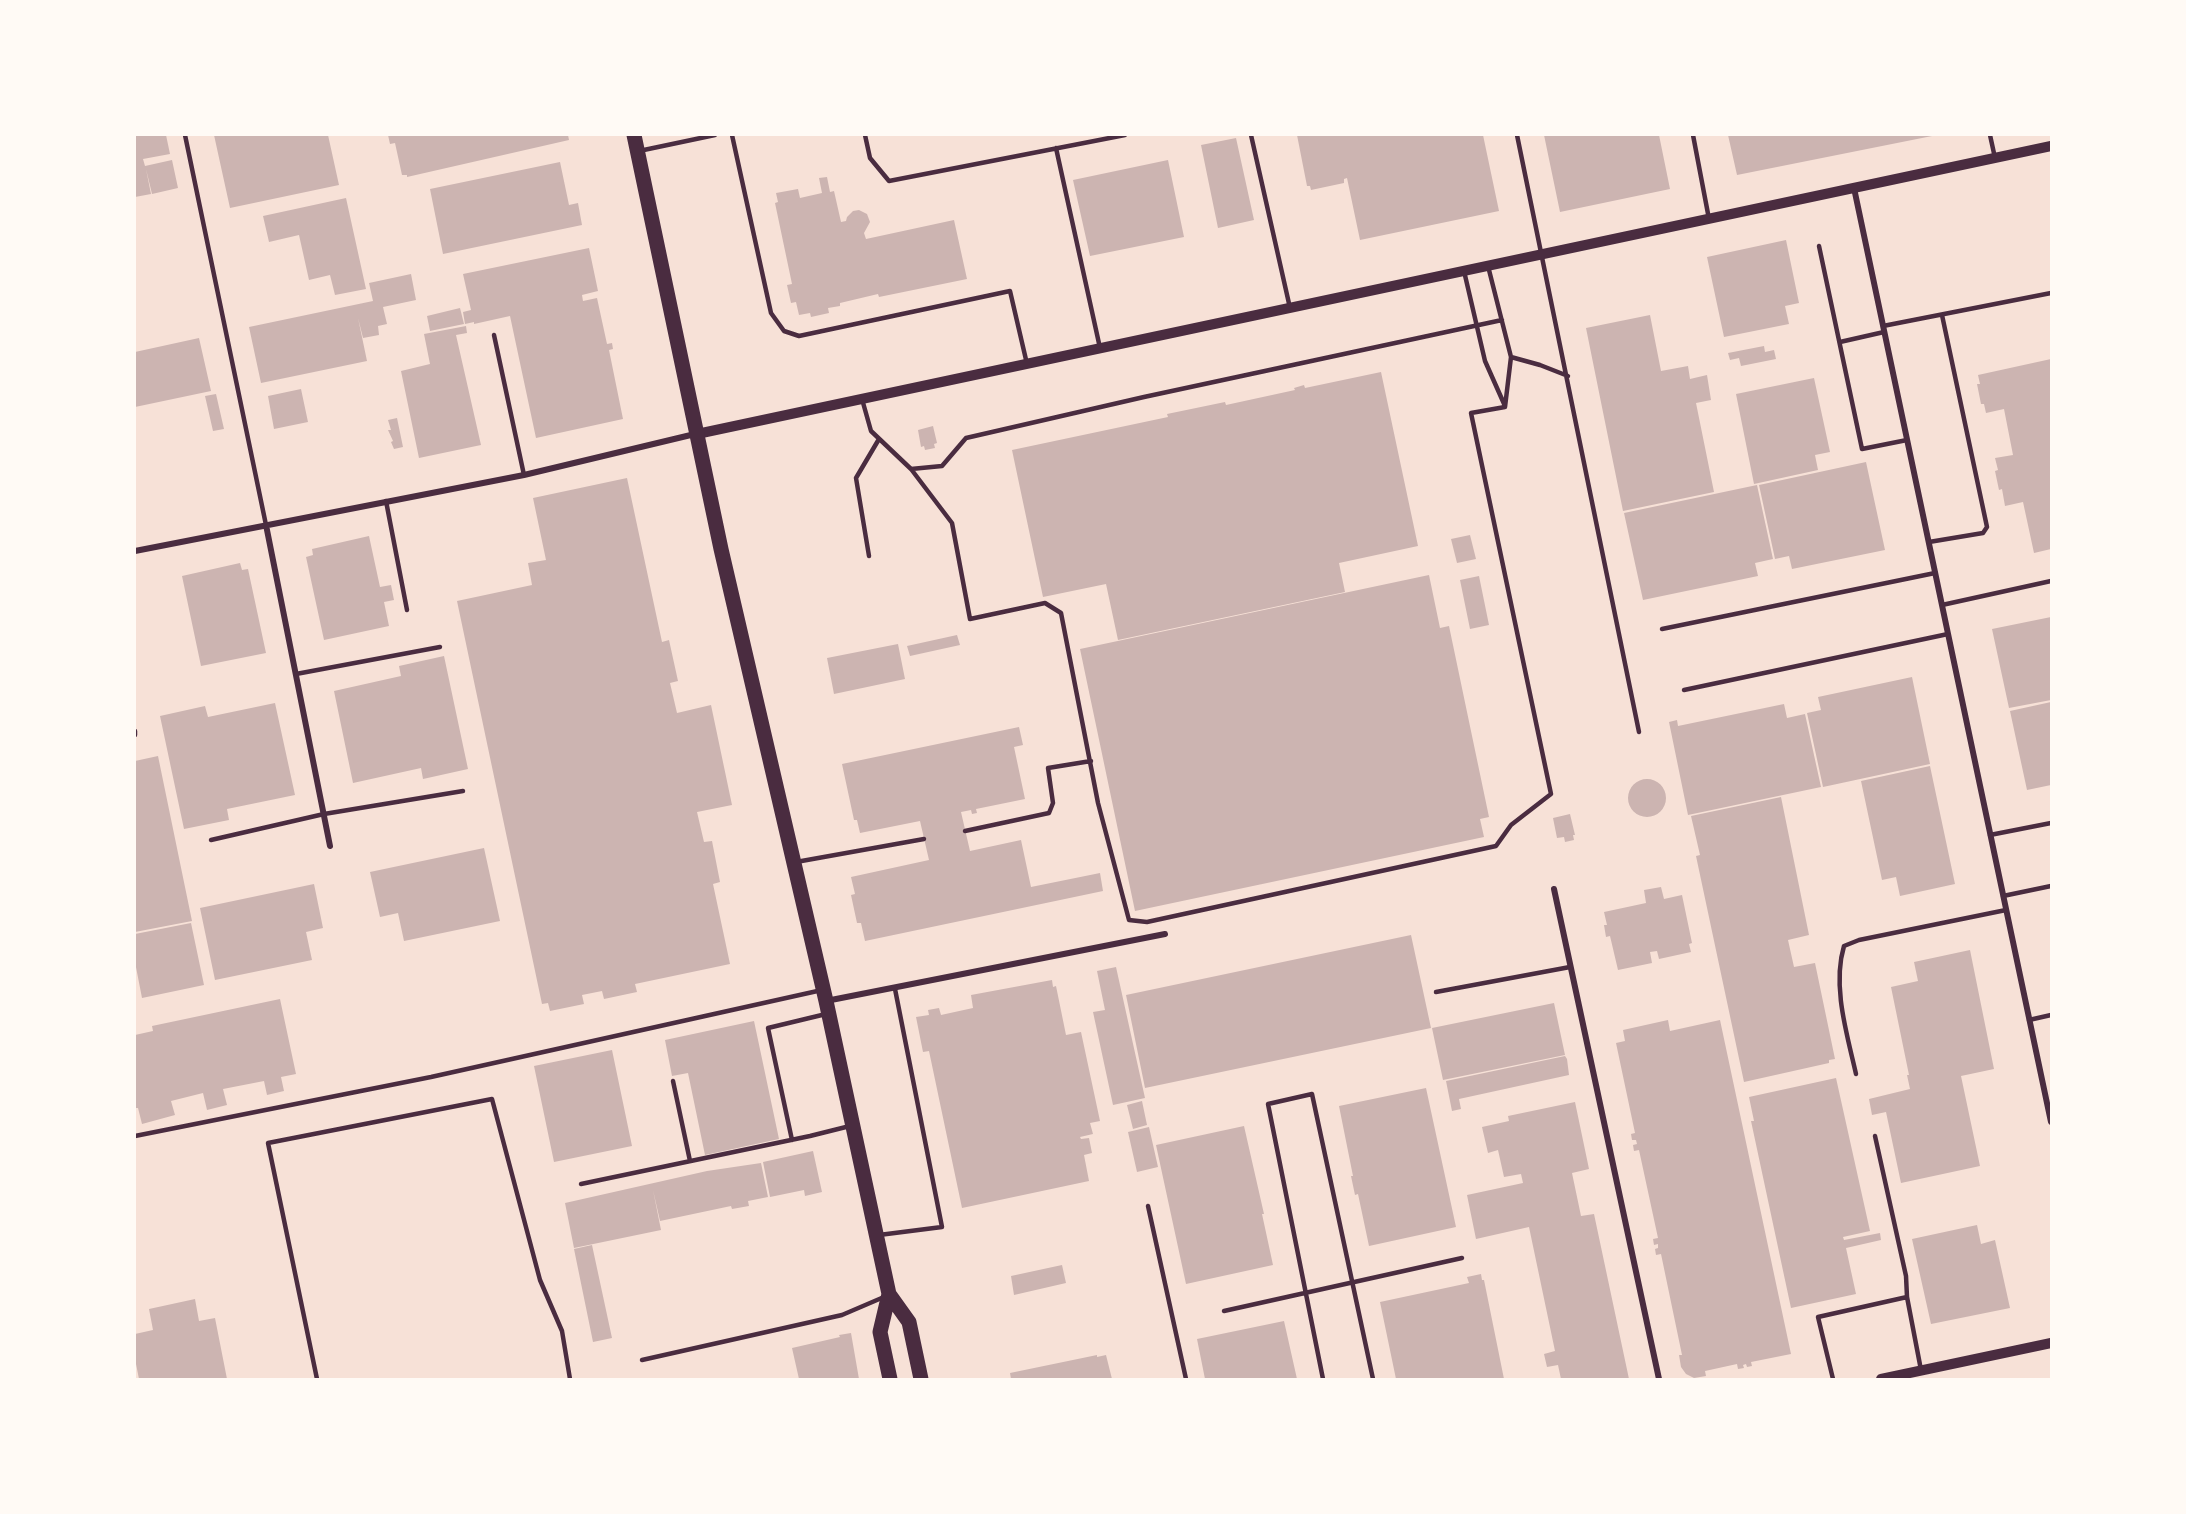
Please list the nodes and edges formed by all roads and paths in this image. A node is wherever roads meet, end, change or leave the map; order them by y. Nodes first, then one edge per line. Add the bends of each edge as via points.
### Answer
1 (185, 135) edge
2 (634, 135) edge
3 (715, 135) edge
4 (732, 135) edge
5 (865, 135) edge
6 (1125, 135) edge
7 (1251, 135) edge
8 (1517, 135) edge
9 (1693, 135) edge
10 (1990, 135) edge
11 (2051, 146) edge
12 (1056, 148) junction
13 (637, 151) junction
14 (1995, 158) junction
15 (1854, 188) junction
16 (1709, 219) junction
17 (1819, 246) dead end
18 (1543, 254) junction
19 (1488, 266) junction
20 (1464, 271) junction
21 (2051, 293) edge
22 (1290, 308) junction
23 (1942, 315) junction
24 (1502, 320) junction
25 (1477, 326) junction
26 (1883, 329) junction
27 (494, 335) dead end
28 (1840, 342) junction
29 (1100, 348) junction
30 (1511, 357) junction
31 (1027, 364) junction
32 (1568, 376) junction
33 (862, 399) junction
34 (1505, 406) junction
35 (697, 434) junction
36 (879, 439) junction
37 (1907, 440) junction
38 (911, 469) junction
39 (524, 475) junction
40 (386, 501) junction
41 (266, 525) junction
42 (1929, 542) junction
43 (135, 551) edge
44 (869, 556) dead end
45 (1935, 573) junction
46 (2051, 581) edge
47 (1942, 605) junction
48 (407, 610) dead end
49 (1662, 629) dead end
50 (1948, 634) junction
51 (440, 647) dead end
52 (296, 674) junction
53 (1684, 690) dead end
54 (1639, 732) dead end
55 (1091, 761) junction
56 (463, 791) dead end
57 (324, 814) junction
58 (2051, 823) edge
59 (965, 831) dead end
60 (1990, 835) junction
61 (924, 839) dead end
62 (211, 840) dead end
63 (330, 846) dead end
64 (794, 863) junction
65 (2051, 886) edge
66 (1554, 889) dead end
67 (2003, 896) junction
68 (2006, 910) junction
69 (1165, 934) dead end
70 (1570, 967) junction
71 (895, 989) junction
72 (1436, 992) dead end
73 (826, 1002) junction
74 (2051, 1015) edge
75 (2029, 1020) junction
76 (1856, 1074) dead end
77 (673, 1081) dead end
78 (2051, 1120) edge
79 (852, 1125) junction
80 (135, 1136) edge
81 (1875, 1136) dead end
82 (792, 1140) junction
83 (690, 1161) junction
84 (581, 1184) dead end
85 (1148, 1206) dead end
86 (875, 1236) junction
87 (1462, 1258) dead end
88 (1351, 1283) junction
89 (1306, 1293) junction
90 (889, 1294) junction
91 (1907, 1298) junction
92 (1224, 1311) dead end
93 (2051, 1343) edge
94 (642, 1360) dead end
95 (1921, 1370) junction
96 (317, 1379) edge
97 (570, 1379) edge
98 (890, 1379) edge
99 (921, 1379) edge
100 (1186, 1379) edge
101 (1323, 1379) edge
102 (1372, 1379) edge
103 (1659, 1379) edge
104 (1833, 1379) edge
105 (1881, 1379) edge

1 - 41 lane
2 - 13 main road
3 - 13 lane
4 - 31 lane via 771,313 784,332 799,336 1011,291
5 - 12 lane via 870,158 889,181
6 - 12 lane
7 - 22 lane
8 - 18 lane
9 - 16 lane
10 - 14 lane
11 - 14 street
12 - 29 lane
13 - 35 main road
14 - 15 street
15 - 16 street
15 - 26 street
16 - 18 street
17 - 28 lane
18 - 19 street
18 - 32 lane
19 - 20 street
19 - 24 lane
20 - 22 street
20 - 25 lane
21 - 23 lane
22 - 29 street
23 - 26 lane
23 - 42 lane via 1987,527 1983,533
24 - 25 lane
24 - 30 lane
25 - 34 lane via 1485,361
25 - 38 lane via 966,438 942,466
26 - 28 lane
26 - 37 street
27 - 39 lane
28 - 37 lane via 1862,449
29 - 31 street
30 - 32 lane
30 - 34 lane
31 - 33 street
32 - 54 lane
33 - 35 street
33 - 36 lane via 871,431
34 - 55 lane via 1471,413 1551,794 1511,825 1496,846 1147,922 1129,920
35 - 39 street
35 - 64 main road
36 - 38 lane
36 - 44 lane via 856,478
37 - 42 street
38 - 55 lane via 952,523 970,619 1046,603 1062,613
39 - 40 street
40 - 41 street
40 - 48 lane
41 - 43 street
41 - 52 street
42 - 45 street
45 - 47 street
45 - 49 lane
46 - 47 lane
47 - 50 street
50 - 53 lane
50 - 60 street
51 - 52 lane
52 - 57 street
55 - 59 lane via 1048,768 1053,802 1049,813
56 - 57 lane
57 - 62 lane
57 - 63 street
58 - 60 lane
60 - 67 street
61 - 64 lane
64 - 73 main road
65 - 67 lane
66 - 70 street
67 - 68 street
68 - 75 street
68 - 76 lane via 1844,946 1840,964 1841,1006
69 - 71 street
70 - 72 lane
70 - 103 street
71 - 73 street
71 - 86 lane via 942,1227
73 - 79 main road
73 - 80 lane
73 - 82 lane via 768,1028
74 - 75 lane
75 - 78 street
77 - 83 lane
79 - 82 lane
79 - 86 main road
81 - 91 lane via 1906,1276
82 - 83 lane
83 - 84 lane
85 - 100 lane
86 - 90 main road
87 - 88 lane
88 - 89 lane
88 - 89 lane via 1312,1094 1268,1104
88 - 102 lane
89 - 92 lane
89 - 101 lane
90 - 94 lane via 843,1316
90 - 98 main road via 880,1332
90 - 99 main road via 909,1322
91 - 95 lane
91 - 104 lane via 1818,1317
93 - 95 street
95 - 105 street
96 - 97 lane via 268,1143 492,1099 540,1280 562,1332

